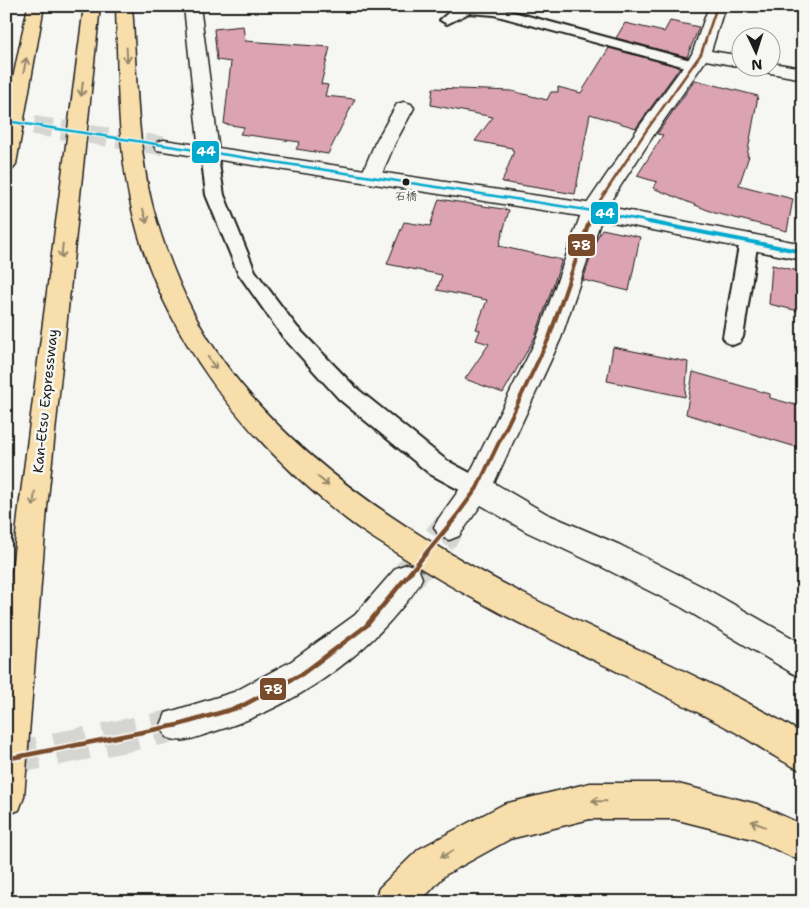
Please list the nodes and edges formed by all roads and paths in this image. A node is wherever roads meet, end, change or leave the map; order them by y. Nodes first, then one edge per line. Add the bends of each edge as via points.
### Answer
1 (25, 6) edge
2 (36, 6) edge
3 (92, 6) edge
4 (124, 6) edge
5 (192, 6) edge
6 (717, 6) edge
7 (447, 20) dead end
8 (12, 40) dead end
9 (697, 59) junction
10 (732, 61) edge
11 (782, 70) edge
12 (803, 74) edge
13 (404, 108) dead end
14 (164, 146) tunnel mouth
15 (209, 152) junction
16 (6, 164) edge
17 (371, 176) junction
18 (593, 212) junction
19 (749, 240) junction
20 (803, 252) edge
21 (734, 338) dead end
22 (477, 488) junction
23 (449, 527) tunnel mouth
24 (407, 578) tunnel mouth
25 (803, 662) edge
26 (178, 725) tunnel mouth
27 (803, 754) edge
28 (6, 797) edge
29 (803, 844) edge
30 (393, 902) edge

1 - 8 highway
16 -> 2 highway
3 -> 28 highway, Kan-Etsu Expressway via 33,508
4 -> 27 highway via 131,142 141,202 159,263 184,318 213,365 250,412 300,463 360,513 432,559 509,604 749,721
5 - 15 street
6 - 9 street
7 - 9 lane via 459,11 474,8 495,11
9 - 10 street
9 - 18 street
11 - 12 street
13 - 17 street via 384,143
14 - 15 street
15 - 17 street
15 - 22 lane via 215,195 247,273 290,332 347,393 438,467
17 - 18 street
18 - 19 street
18 - 22 street via 549,338
19 - 20 street
19 - 21 lane
22 - 23 street
22 - 25 street via 538,523 692,597
24 - 26 street via 366,626 302,674 240,707
29 -> 30 highway via 757,822 674,801 590,800 504,822 432,862

